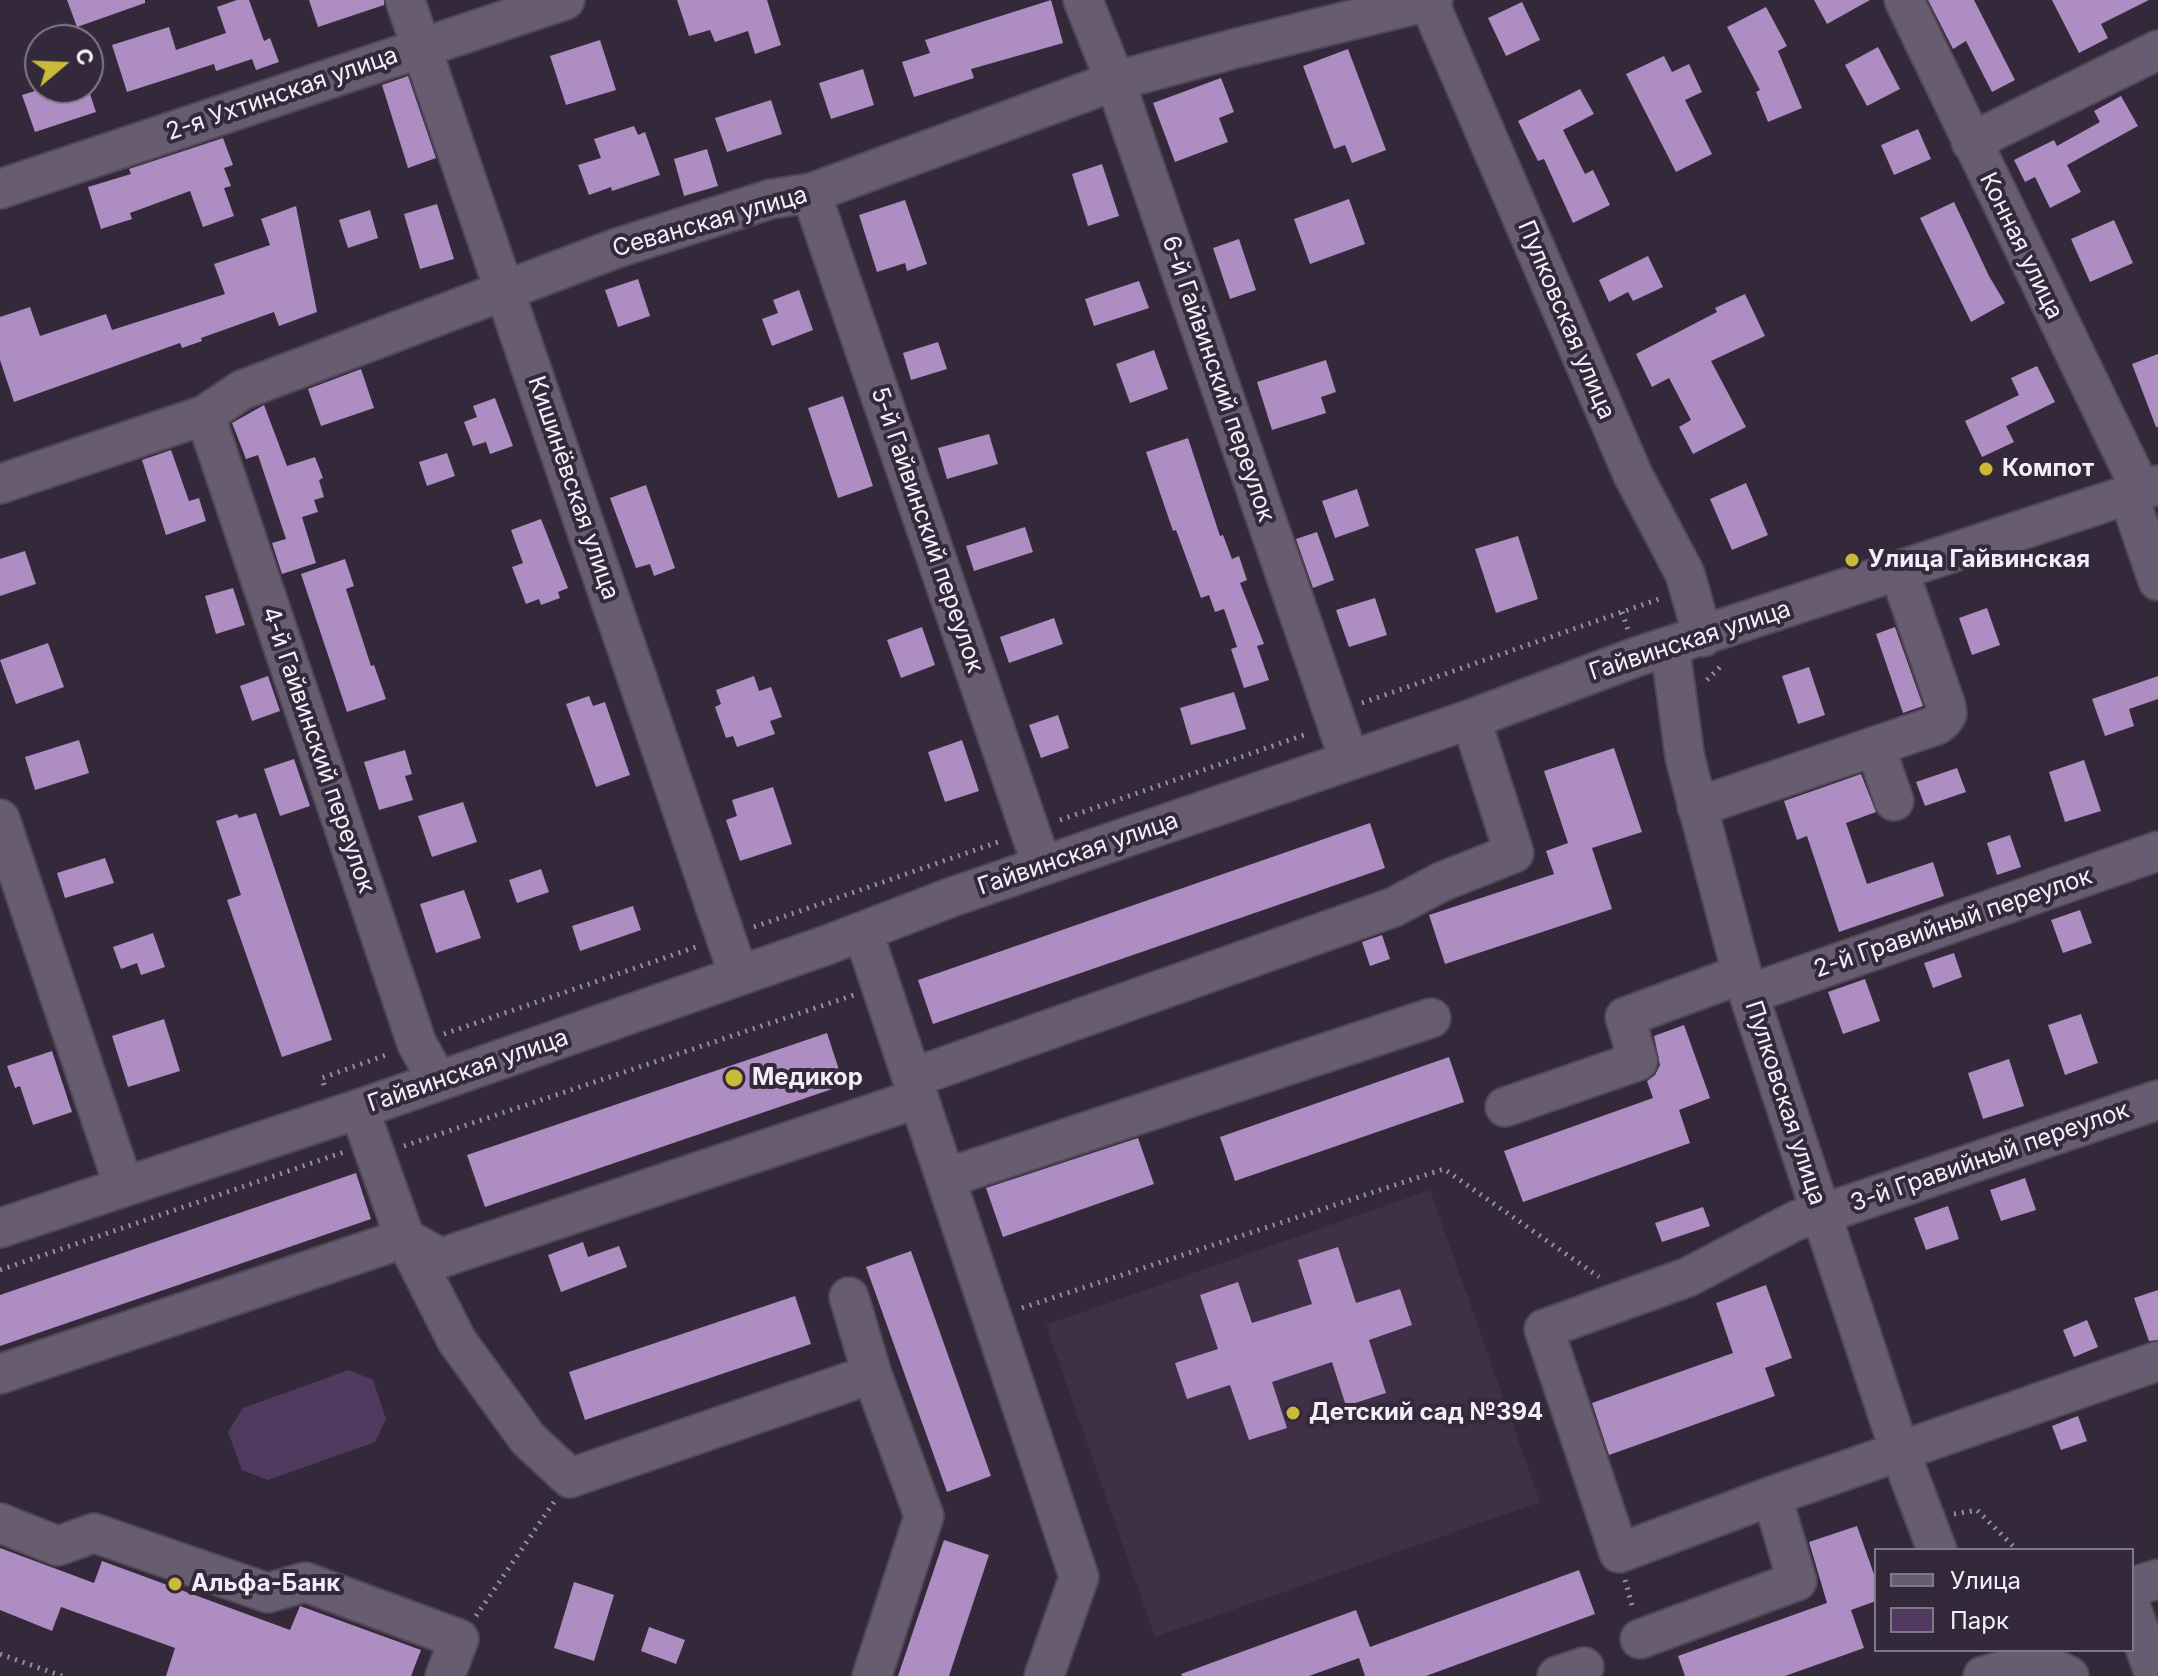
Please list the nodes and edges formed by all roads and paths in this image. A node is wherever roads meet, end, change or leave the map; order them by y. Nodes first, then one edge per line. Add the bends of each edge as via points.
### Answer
1 (405, 0) edge
2 (565, 0) edge
3 (1083, 0) edge
4 (1904, 0) edge
5 (1431, 1) edge
6 (421, 47) junction
7 (2158, 50) edge
8 (1115, 81) junction
9 (1971, 142) junction
10 (0, 189) edge
11 (811, 193) junction
12 (506, 289) junction
13 (205, 415) junction
14 (0, 484) edge
15 (2142, 490) edge
16 (1899, 571) junction
17 (2158, 581) edge
18 (1686, 642) junction
19 (1471, 719) junction
20 (1875, 746) junction
21 (1349, 759) junction
22 (1894, 801) dead end
23 (1697, 807) junction
24 (0, 819) edge
25 (2158, 851) edge
26 (1042, 866) junction
27 (863, 932) junction
28 (739, 976) junction
29 (1746, 984) junction
30 (881, 986) junction
31 (1431, 1018) dead end
32 (438, 1081) junction
33 (916, 1088) junction
34 (2158, 1100) edge
35 (1505, 1107) dead end
36 (369, 1136) junction
37 (946, 1178) junction
38 (124, 1187) junction
39 (1822, 1214) junction
40 (0, 1228) edge
41 (405, 1238) junction
42 (0, 1270) edge
43 (849, 1297) dead end
44 (1629, 1299) junction
45 (992, 1318) junction
46 (2158, 1361) edge
47 (0, 1374) edge
48 (872, 1374) junction
49 (1900, 1452) junction
50 (570, 1478) junction
51 (1772, 1496) junction
52 (0, 1523) edge
53 (1940, 1533) edge
54 (2015, 1548) edge
55 (1619, 1553) junction
56 (2158, 1579) edge
57 (2134, 1586) edge
58 (2134, 1616) edge
59 (459, 1639) junction
60 (1640, 1639) joint
61 (1976, 1652) edge
62 (0, 1654) edge
63 (62, 1676) edge
64 (445, 1676) edge
65 (872, 1676) edge
66 (1044, 1676) edge
67 (1984, 1676) edge
68 (2069, 1676) edge
69 (2155, 1676) edge

1 - 6 street, Кишинёвская улица
2 - 6 street, 2-я Ухтинская улица
3 - 8 street, 6-й Гайвинский переулок
4 - 9 street, Конная улица
5 - 8 street, Севанская улица
5 - 18 street, Пулковская улица via 1633,475 1685,574
6 - 10 street, 2-я Ухтинская улица
6 - 12 street, Кишинёвская улица
7 - 9 street
8 - 11 street, Севанская улица
8 - 21 street, 6-й Гайвинский переулок
9 - 15 street, Конная улица
11 - 12 street, Севанская улица via 771,199
11 - 26 street, 5-й Гайвинский переулок
12 - 13 street, Севанская улица via 242,390
12 - 28 street, Кишинёвская улица
13 - 14 street, Севанская улица
13 - 32 street, 4-й Гайвинский переулок via 417,1044
15 - 16 street, Гайвинская улица
15 - 17 street, Конная улица
16 - 18 street, Гайвинская улица
16 - 20 street via 1947,714 1937,725
18 - 19 street, Гайвинская улица
18 - 23 street, Пулковская улица via 1685,758
19 - 21 street, Гайвинская улица
19 - 33 street via 1514,853 1394,907
20 - 22 street
20 - 23 street
21 - 26 street, Гайвинская улица
23 - 29 street, Пулковская улица
24 - 38 street
25 - 29 street, 2-й Гравийный переулок
26 - 27 street, Гайвинская улица
27 - 28 street, Гайвинская улица
27 - 30 street
28 - 32 street, Гайвинская улица
29 - 35 street, 2-й Гравийный переулок via 1625,1017 1638,1061
29 - 39 street, Пулковская улица
30 - 33 street
30 - 36 path
31 - 37 street
32 - 36 street, Гайвинская улица
33 - 37 street
33 - 41 street via 441,1258
34 - 39 street, 3-й Гравийный переулок
36 - 38 street, Гайвинская улица
36 - 41 street
36 - 42 path
37 - 45 street
38 - 40 street, Гайвинская улица
39 - 44 street, 3-й Гравийный переулок via 1797,1220 1688,1277
39 - 49 street, Пулковская улица
41 - 47 street
41 - 50 street via 457,1341 528,1439
43 - 48 street
44 - 45 path via 1444,1169
44 - 55 street, 3-й Гравийный переулок via 1544,1329
45 - 66 street via 1079,1577
46 - 49 street
48 - 50 street
48 - 65 street via 924,1516
49 - 51 street
49 - 53 street, Пулковская улица
50 - 59 path
51 - 55 street
51 - 60 street via 1797,1581
52 - 59 street via 58,1546 94,1533 268,1593 305,1582
53 - 54 path via 1977,1510
55 - 60 path
56 - 57 street
58 - 69 street
59 - 64 street
61 - 67 street
62 - 63 path
67 - 68 street via 2038,1661

